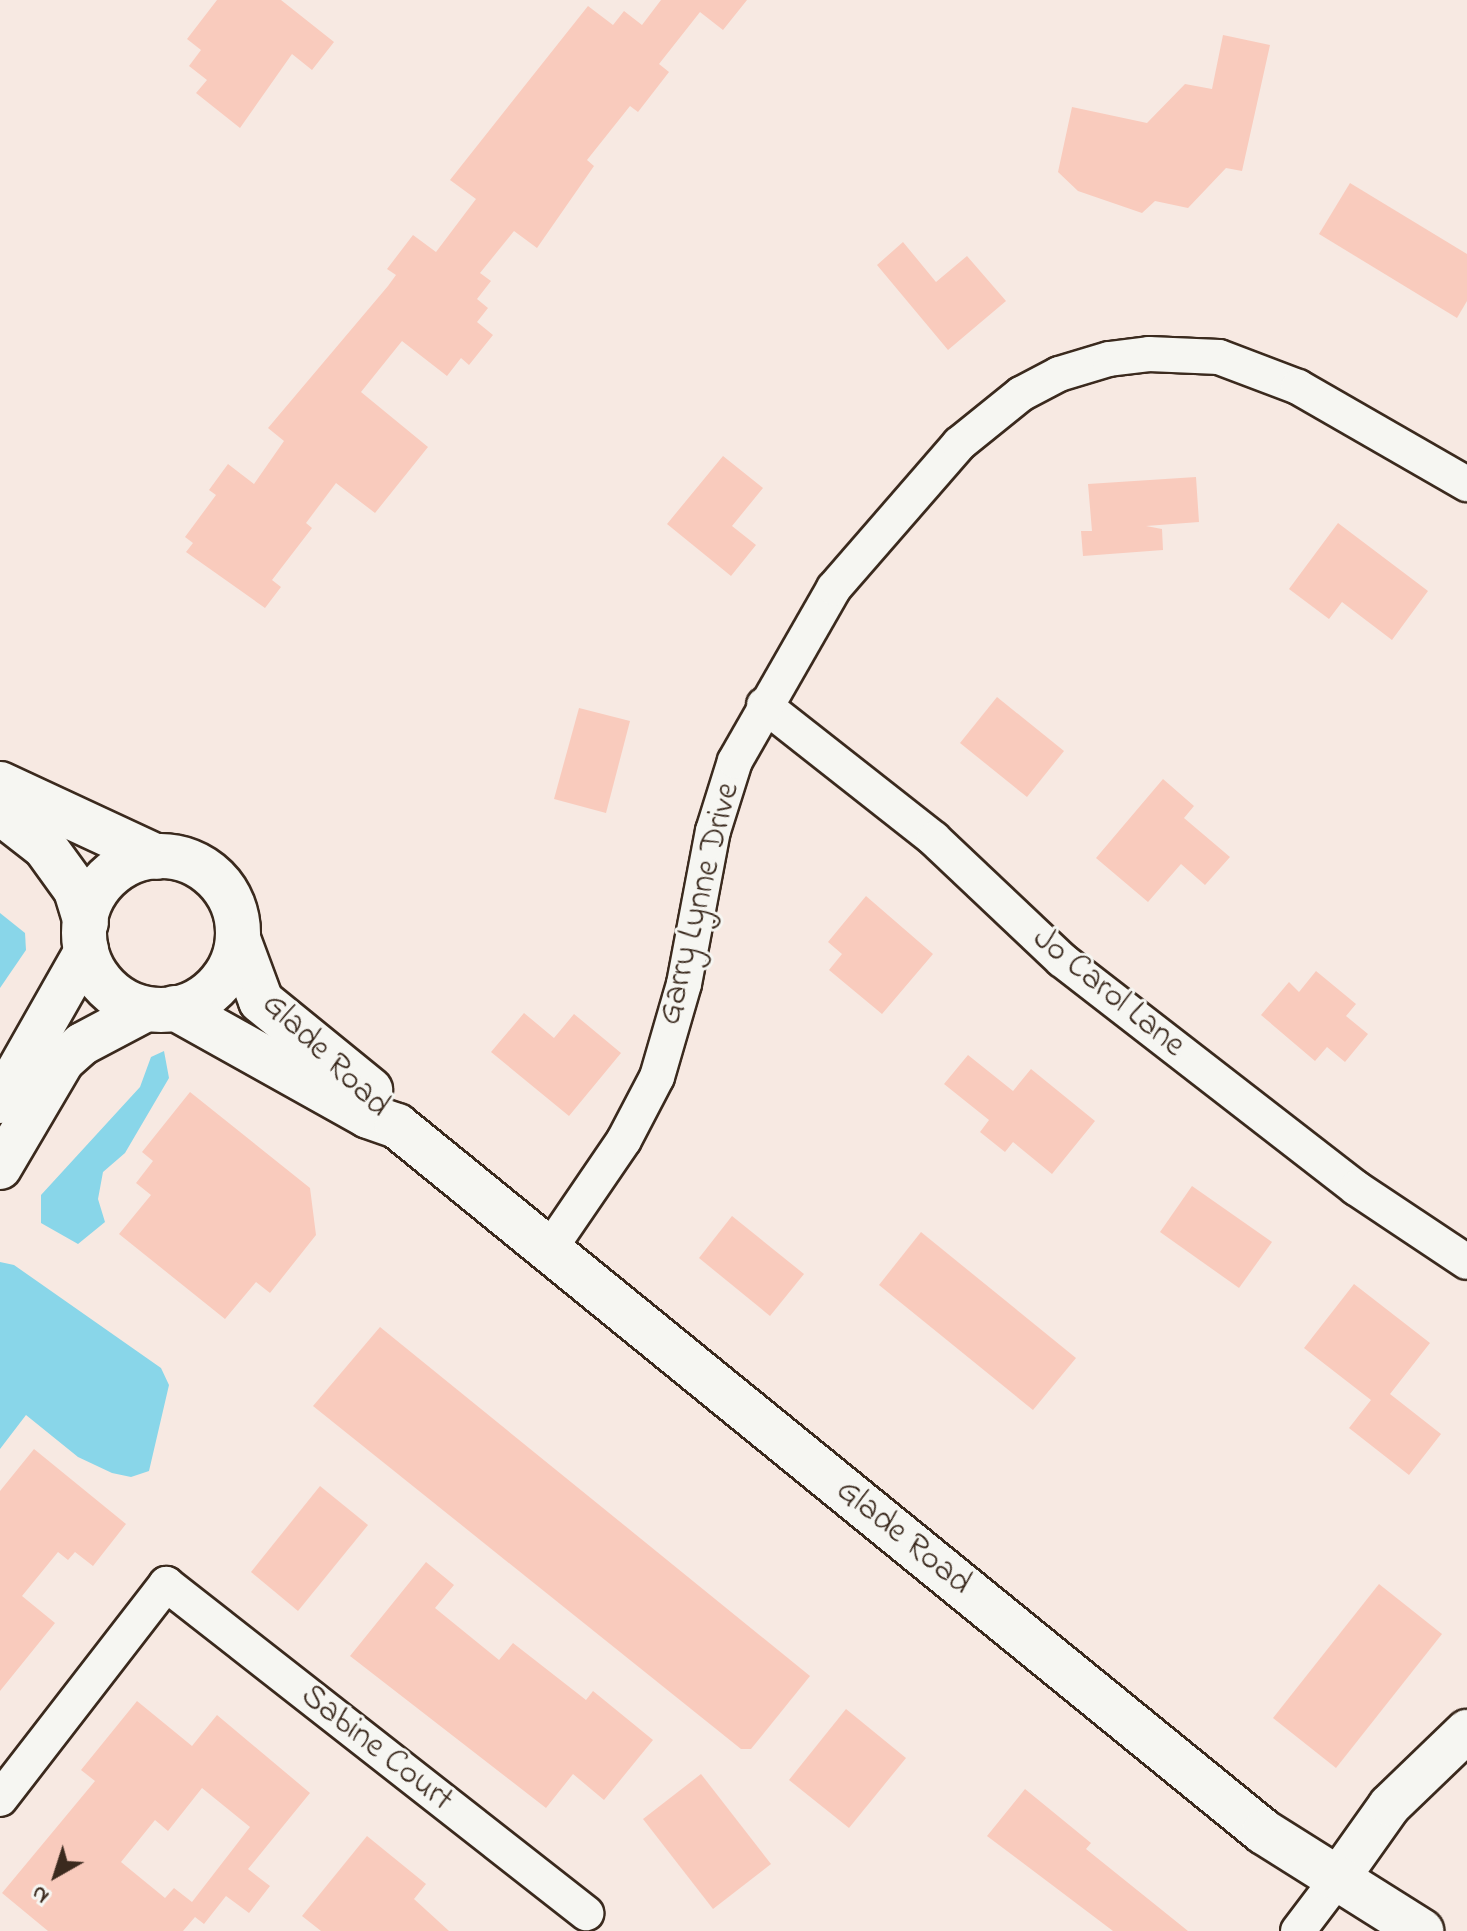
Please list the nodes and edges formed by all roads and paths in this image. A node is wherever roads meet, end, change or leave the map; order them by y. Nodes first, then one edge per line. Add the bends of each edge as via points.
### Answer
1 (1467, 484) edge
2 (764, 705) junction
3 (0, 784) edge
4 (0, 812) edge
5 (157, 857) junction
6 (86, 936) junction
7 (238, 939) junction
8 (161, 1008) junction
9 (0, 1102) edge
10 (397, 1126) junction
11 (0, 1168) edge
12 (549, 1250) junction
13 (1467, 1262) edge
14 (1467, 1731) edge
15 (0, 1799) edge
16 (1336, 1881) junction
17 (586, 1913) dead end
18 (1298, 1931) edge
19 (1421, 1931) edge

1 - 2 street, Garry Lynne Drive via 1298,387 1219,357 1136,356 1059,374 1021,394 959,444 909,496 834,588
2 - 12 street, Garry Lynne Drive via 735,761 713,831 684,984 657,1077 624,1140
2 - 13 street, Jo Carol Lane via 934,839 1062,960 1356,1188
3 - 5 main road, Glade Road
4 - 6 main road, Glade Road via 45,847 76,890
5 - 6 main road, Glade Road via 117,870 98,889
5 - 7 main road, Glade Road via 194,863 216,878 231,900
6 - 8 main road, Glade Road via 100,980 118,997
6 - 9 street
7 - 8 main road, Glade Road via 225,977 209,994
7 - 10 main road, Glade Road via 261,1001 382,1100
8 - 10 main road, Glade Road via 368,1116
8 - 11 street via 82,1044 63,1061
10 - 12 main road, Glade Road
12 - 16 main road, Glade Road via 1264,1832
14 - 16 street via 1390,1805
15 - 17 street, Sabine Court via 166,1584
16 - 18 street
16 - 19 main road, Glade Road

